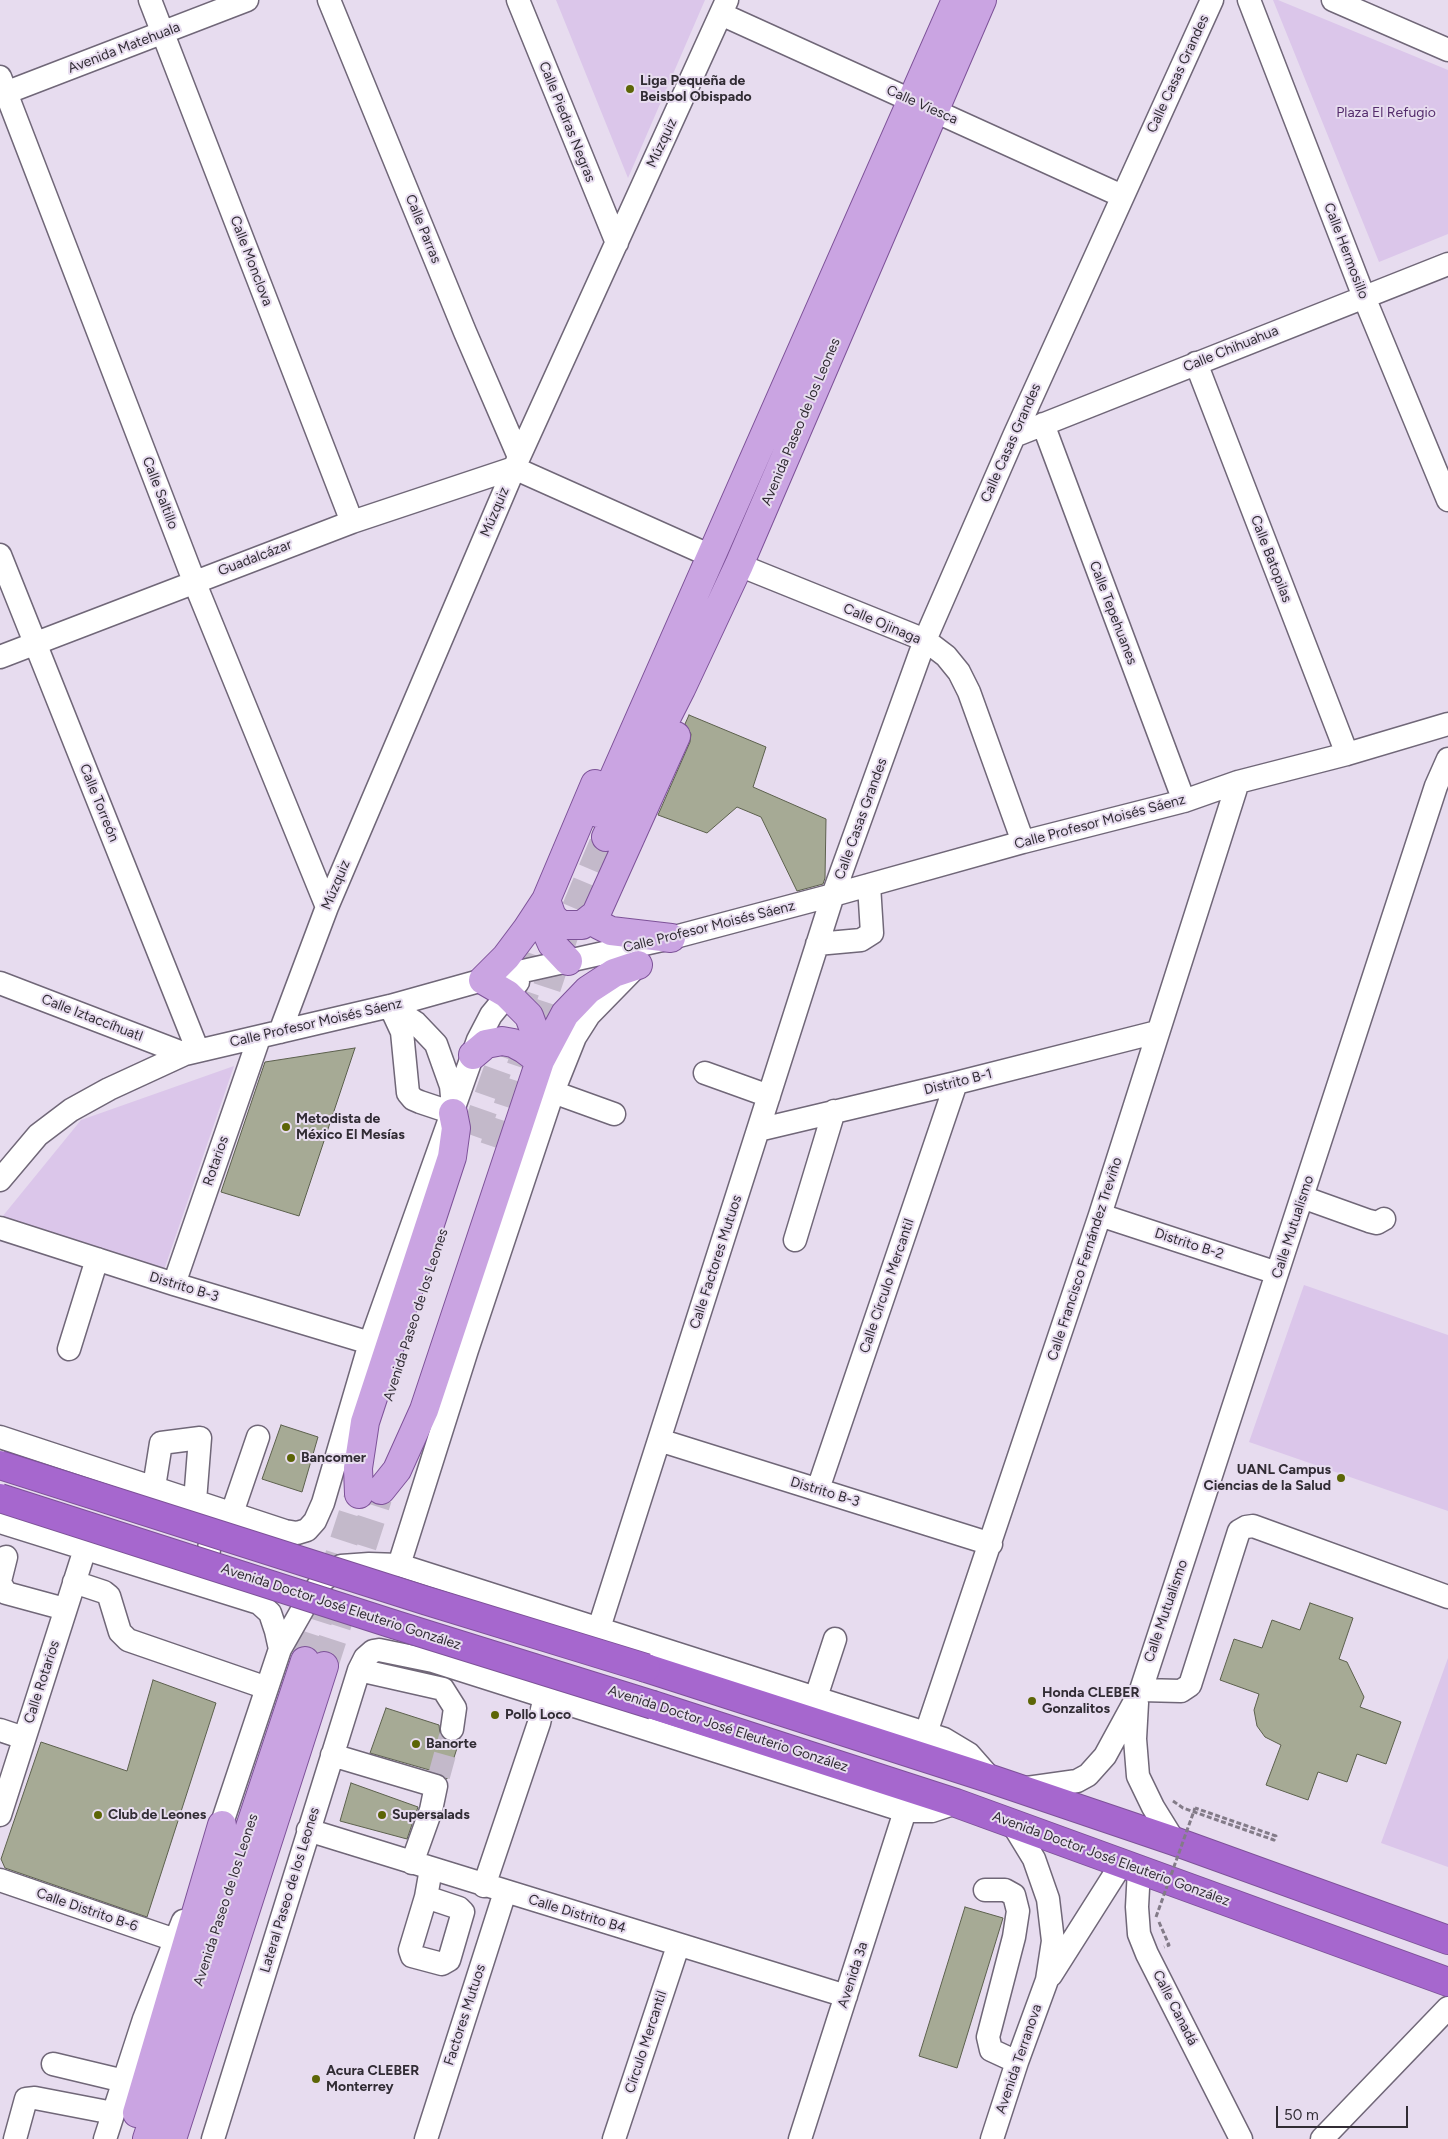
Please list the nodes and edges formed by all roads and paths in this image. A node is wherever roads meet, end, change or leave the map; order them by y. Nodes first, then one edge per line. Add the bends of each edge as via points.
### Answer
1 (150, 0) edge
2 (247, 0) edge
3 (329, 0) edge
4 (518, 0) edge
5 (956, 0) edge
6 (982, 0) edge
7 (1212, 0) edge
8 (1250, 0) edge
9 (1333, 0) edge
10 (724, 7) edge
11 (163, 33) junction
12 (1448, 50) edge
13 (2, 88) edge
14 (923, 105) junction
15 (1122, 196) junction
16 (616, 243) junction
17 (1448, 264) edge
18 (1364, 297) junction
19 (1196, 363) junction
20 (1043, 424) junction
21 (1014, 436) junction
22 (516, 463) junction
23 (1448, 500) edge
24 (352, 522) junction
25 (0, 555) edge
26 (711, 556) junction
27 (739, 565) junction
28 (194, 581) junction
29 (683, 624) junction
30 (924, 640) junction
31 (35, 644) junction
32 (0, 657) edge
33 (681, 689) junction
34 (1448, 724) edge
35 (1346, 754) junction
36 (1448, 759) edge
37 (1238, 782) junction
38 (1184, 801) junction
39 (1023, 842) junction
40 (869, 885) junction
41 (833, 896) junction
42 (546, 900) junction
43 (327, 907) junction
44 (596, 914) junction
45 (671, 938) junction
46 (817, 944) junction
47 (568, 961) junction
48 (638, 965) junction
49 (529, 970) junction
50 (483, 980) junction
51 (0, 983) edge
52 (507, 994) junction
53 (390, 1006) junction
54 (280, 1032) junction
55 (1157, 1032) junction
56 (258, 1038) junction
57 (191, 1052) junction
58 (473, 1055) junction
59 (540, 1061) junction
60 (705, 1072) dead end
61 (956, 1083) junction
62 (769, 1096) junction
63 (550, 1102) junction
64 (834, 1111) junction
65 (453, 1113) junction
66 (614, 1114) dead end
67 (758, 1130) junction
68 (484, 1141) tunnel mouth
69 (0, 1180) edge
70 (1302, 1197) junction
71 (1100, 1215) junction
72 (1384, 1219) dead end
73 (0, 1228) edge
74 (795, 1240) dead end
75 (97, 1259) junction
76 (1277, 1273) junction
77 (174, 1284) junction
78 (370, 1343) junction
79 (69, 1349) dead end
80 (0, 1438) edge
81 (258, 1438) dead end
82 (659, 1440) junction
83 (0, 1465) edge
84 (145, 1484) junction
85 (818, 1489) junction
86 (372, 1494) junction
87 (0, 1498) edge
88 (195, 1501) junction
89 (232, 1513) junction
90 (0, 1522) edge
91 (991, 1544) junction
92 (85, 1549) junction
93 (6, 1557) dead end
94 (112, 1558) junction
95 (399, 1565) junction
96 (0, 1582) edge
97 (74, 1582) junction
98 (220, 1591) junction
99 (1448, 1597) edge
100 (65, 1609) junction
101 (599, 1628) junction
102 (836, 1639) dead end
103 (280, 1649) junction
104 (452, 1667) junction
105 (359, 1670) junction
106 (267, 1688) junction
107 (443, 1689) junction
108 (1139, 1692) junction
109 (545, 1696) junction
110 (816, 1698) junction
111 (452, 1729) tunnel mouth
112 (0, 1730) edge
113 (926, 1733) junction
114 (24, 1738) junction
115 (332, 1755) junction
116 (990, 1778) junction
117 (1020, 1789) junction
118 (1171, 1800) dead end
119 (956, 1803) junction
120 (905, 1811) junction
121 (0, 1814) edge
122 (1012, 1823) junction
123 (222, 1824) junction
124 (308, 1830) junction
125 (1174, 1841) junction
126 (422, 1866) junction
127 (1130, 1866) junction
128 (0, 1880) edge
129 (494, 1889) junction
130 (985, 1890) dead end
131 (426, 1897) dead end
132 (175, 1940) junction
133 (1448, 1940) edge
134 (1169, 1945) dead end
135 (678, 1946) junction
136 (1047, 1980) junction
137 (1448, 1982) edge
138 (846, 1996) junction
139 (1448, 2008) edge
140 (1017, 2062) junction
141 (53, 2064) dead end
142 (124, 2081) junction
143 (114, 2113) junction
144 (15, 2139) edge
145 (105, 2139) edge
146 (130, 2139) edge
147 (147, 2139) edge
148 (172, 2139) edge
149 (213, 2139) edge
150 (426, 2139) edge
151 (614, 2139) edge
152 (800, 2139) edge
153 (992, 2139) edge
154 (1241, 2139) edge
155 (1322, 2139) edge

1 - 11 street, Calle Monclova
2 - 11 street, Avenida Matehuala
3 - 22 street, Calle Parras
4 - 16 street, Calle Piedras Negras
5 - 14 main road, Avenida Paseo de los Leones
6 - 14 main road, Avenida Paseo de los Leones
7 - 15 street, Calle Casas Grandes
8 - 18 street, Calle Hermosillo
9 - 12 street
10 - 14 street, Calle Viesca
10 - 16 street, Múzquiz
11 - 13 street, Avenida Matehuala
11 - 24 street, Calle Monclova
13 - 28 street, Calle Saltillo
14 - 15 street, Calle Viesca
14 - 26 main road, Avenida Paseo de los Leones
14 - 27 main road, Avenida Paseo de los Leones
15 - 21 street, Calle Casas Grandes
16 - 22 street, Múzquiz
17 - 18 street, Calle Chihuahua
18 - 19 street, Calle Chihuahua
18 - 23 street, Calle Hermosillo
19 - 20 street, Calle Chihuahua
19 - 35 street, Calle Batopilas
20 - 21 street, Calle Chihuahua
20 - 38 street, Calle Tepehuanes
21 - 30 street, Calle Casas Grandes
22 - 24 street, Guadalcázar
22 - 26 street
22 - 43 street, Múzquiz
24 - 28 street, Guadalcázar
25 - 31 street, Calle Torreón
26 - 29 main road, Avenida Paseo de los Leones
27 - 30 street, Calle Ojinaga
27 - 33 main road, Avenida Paseo de los Leones
28 - 31 street, Guadalcázar
28 - 43 street, Calle Saltillo
29 - 33 main road, Avenida Paseo de los Leones via 598,834
29 - 42 main road via 655,648 638,681
30 - 39 street, Calle Ojinaga via 946,656 960,672
30 - 41 street, Calle Casas Grandes
31 - 32 street, Guadalcázar
31 - 57 street, Calle Torreón
33 - 44 main road via 684,715
34 - 35 street, Calle Profesor Moisés Sáenz
35 - 37 street, Calle Profesor Moisés Sáenz
36 - 70 street, Calle Mutualismo via 1433,796
37 - 38 street, Calle Profesor Moisés Sáenz
37 - 55 street, Calle Francisco Fernández Treviño
38 - 39 street, Calle Profesor Moisés Sáenz
39 - 40 street, Calle Profesor Moisés Sáenz
40 - 41 street, Calle Profesor Moisés Sáenz
40 - 46 street via 872,933 861,940
41 - 45 street, Calle Profesor Moisés Sáenz
41 - 46 street, Calle Factores Mutuos
42 - 44 main road via 552,917 561,925 582,925
42 - 47 main road via 544,926 552,944
42 - 50 main road via 522,936
43 - 54 street, Múzquiz
44 - 45 main road via 599,925 611,931
45 - 47 street, Calle Profesor Moisés Sáenz
45 - 48 street
46 - 62 street, Calle Factores Mutuos
47 - 49 street, Calle Profesor Moisés Sáenz
48 - 59 main road via 614,973 588,990 565,1014
48 - 63 street via 589,1015 575,1037
49 - 50 street, Calle Profesor Moisés Sáenz
49 - 52 street
50 - 52 main road
50 - 53 street, Calle Profesor Moisés Sáenz
51 - 57 street, Calle Iztaccíhuatl
52 - 58 street via 491,1015
52 - 59 main road via 529,1016
53 - 54 street, Calle Profesor Moisés Sáenz
53 - 65 street via 416,1023 436,1044 451,1086
53 - 65 street via 402,1032 408,1093 413,1099
54 - 56 street, Calle Profesor Moisés Sáenz
55 - 61 street, Distrito B-1
55 - 71 street, Calle Francisco Fernández Treviño
56 - 57 street, Calle Profesor Moisés Sáenz
56 - 77 street, Rotarios
57 - 69 street, Calle Profesor Moisés Sáenz via 71,1110 38,1135
58 - 59 main road via 486,1044 502,1041 513,1043
58 - 65 street
59 - 63 street
59 - 86 main road via 422,1416 398,1470
60 - 62 street
61 - 64 street, Distrito B-1
61 - 85 street, Calle Círculo Mercantil
62 - 67 street, Calle Factores Mutuos
63 - 66 street
63 - 95 street
64 - 67 street, Distrito B-1
64 - 74 street
65 - 78 street
65 - 86 main road via 456,1128 452,1157 366,1422 358,1468
67 - 82 street, Calle Factores Mutuos
68 - 86 main road, Avenida Paseo de los Leones via 427,1343
70 - 72 street via 1369,1221 1377,1223
70 - 76 street, Calle Mutualismo
71 - 76 street, Distrito B-2
71 - 91 street, Calle Francisco Fernández Treviño
73 - 75 street, Distrito B-3
75 - 77 street, Distrito B-3
75 - 79 street
76 - 108 street, Calle Mutualismo
77 - 78 street, Distrito B-3
78 - 89 street via 315,1521 307,1530 297,1533
80 - 84 street
81 - 89 street
82 - 85 street, Distrito B-3
82 - 101 street, Calle Factores Mutuos
83 - 116 highway, bridge
84 - 88 street
84 - 88 street via 161,1443 200,1438
84 - 94 street via 152,1496 156,1518 149,1538 135,1554
85 - 91 street, Distrito B-3
87 - 119 highway, Avenida Doctor José Eleuterio González, bridge
88 - 89 street
89 - 98 street via 219,1526 210,1543 211,1576
90 - 92 street
91 - 113 street, Calle Francisco Fernández Treviño
92 - 94 street
92 - 97 street, Calle Rotarios
93 - 96 street
94 - 98 street
95 - 101 street
95 - 103 street via 341,1566 321,1582 309,1598
96 - 100 street via 6,1593
97 - 100 street, Calle Rotarios
97 - 106 street via 109,1596 120,1632 128,1640
98 - 103 street via 259,1603 270,1613
99 - 108 street via 1253,1526 1246,1527 1239,1531 1190,1685 1181,1691
100 - 114 street, Calle Rotarios
101 - 110 street
102 - 110 street
103 - 106 street
104 - 105 street, Lateral Paseo de los Leones via 378,1650 369,1653
104 - 107 street
104 - 109 street
105 - 107 street
105 - 115 street, Lateral Paseo de los Leones
106 - 123 street
107 - 111 street via 456,1708
108 - 117 street, Calle Mutualismo via 1105,1756 1088,1775 1077,1781
108 - 125 street, Calle Mutualismo via 1135,1739 1138,1776
109 - 120 street
109 - 129 street, Factores Mutuos
110 - 113 street
112 - 114 street
113 - 116 street via 944,1739 969,1754
114 - 121 street, Calle Rotarios
115 - 124 street, Lateral Paseo de los Leones
115 - 126 street via 438,1781
116 - 117 highway
117 - 125 highway
118 - 134 path, bridge via 1183,1808 1274,1840 1276,1836 1195,1808 1156,1917
119 - 120 street via 932,1810
119 - 122 highway, Avenida Doctor José Eleuterio González
120 - 138 street, Avenida 3a
122 - 127 highway, Avenida Doctor José Eleuterio González
122 - 136 street, Avenida Terranova via 1034,1859 1048,1899 1053,1941
123 - 132 street
123 - 146 main road
124 - 126 street, Calle Distrito B4
124 - 149 street, Lateral Paseo de los Leones
125 - 133 highway
126 - 129 street, Calle Distrito B4
126 - 131 street
127 - 136 street, Avenida Terranova
127 - 137 highway, Avenida Doctor José Eleuterio González
127 - 154 street, Calle Canadá via 1139,1934
128 - 132 street, Calle Distrito B-6
129 - 135 street, Calle Distrito B4
129 - 150 street, Factores Mutuos
130 - 140 street via 1005,1890 1014,1895 1018,1911 988,2037 991,2050
132 - 142 street
135 - 138 street, Calle Distrito B4
135 - 151 street, Círculo Mercantil
136 - 140 street, Avenida Terranova
138 - 152 street, Avenida 3a
139 - 155 street
140 - 153 street, Avenida Terranova
141 - 142 street
142 - 143 street
143 - 144 street via 26,2099
143 - 145 street
147 - 148 main road, Avenida Paseo de los Leones via 315,1663

